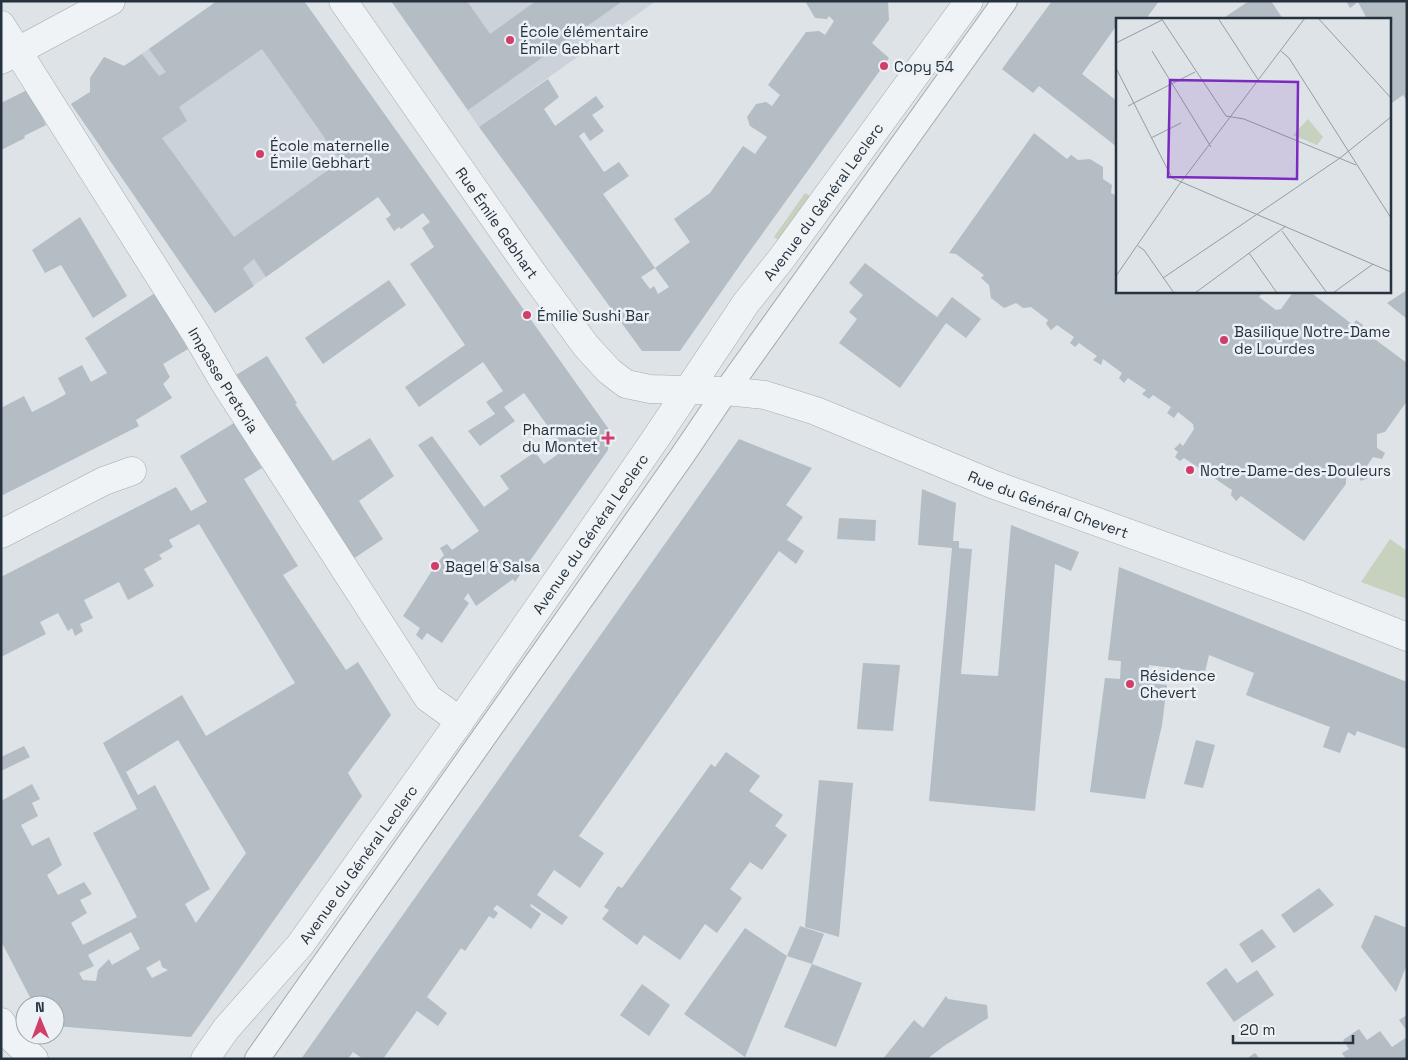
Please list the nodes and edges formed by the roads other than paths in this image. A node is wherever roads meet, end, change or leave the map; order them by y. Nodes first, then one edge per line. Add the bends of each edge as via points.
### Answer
1 (111, 1) edge
2 (343, 1) edge
3 (969, 1) edge
4 (999, 3) edge
5 (1, 25) edge
6 (9, 56) edge
7 (687, 391) junction
8 (726, 391) junction
9 (132, 471) dead end
10 (1, 534) edge
11 (1407, 637) edge
12 (460, 720) junction
13 (484, 736) junction
14 (1, 1022) edge
15 (34, 1059) edge
16 (205, 1059) edge
17 (257, 1059) edge

1 - 6 street
2 - 7 street, Rue Émile Gebhart via 586,346 626,384 650,390
3 - 7 street, Avenue du Général Leclerc via 746,304
4 - 8 lane
5 - 6 street, Impasse Pretoria
6 - 12 street, Impasse Pretoria via 196,334 428,698
7 - 8 street, Rue du Général Chevert
7 - 12 street, Avenue du Général Leclerc
8 - 11 street, Rue du Général Chevert via 765,396 816,411 992,484
8 - 13 lane
9 - 10 street via 104,481
12 - 13 lane
12 - 16 street, Avenue du Général Leclerc via 300,945 226,1029
13 - 17 lane
14 - 15 street via 11,1037

